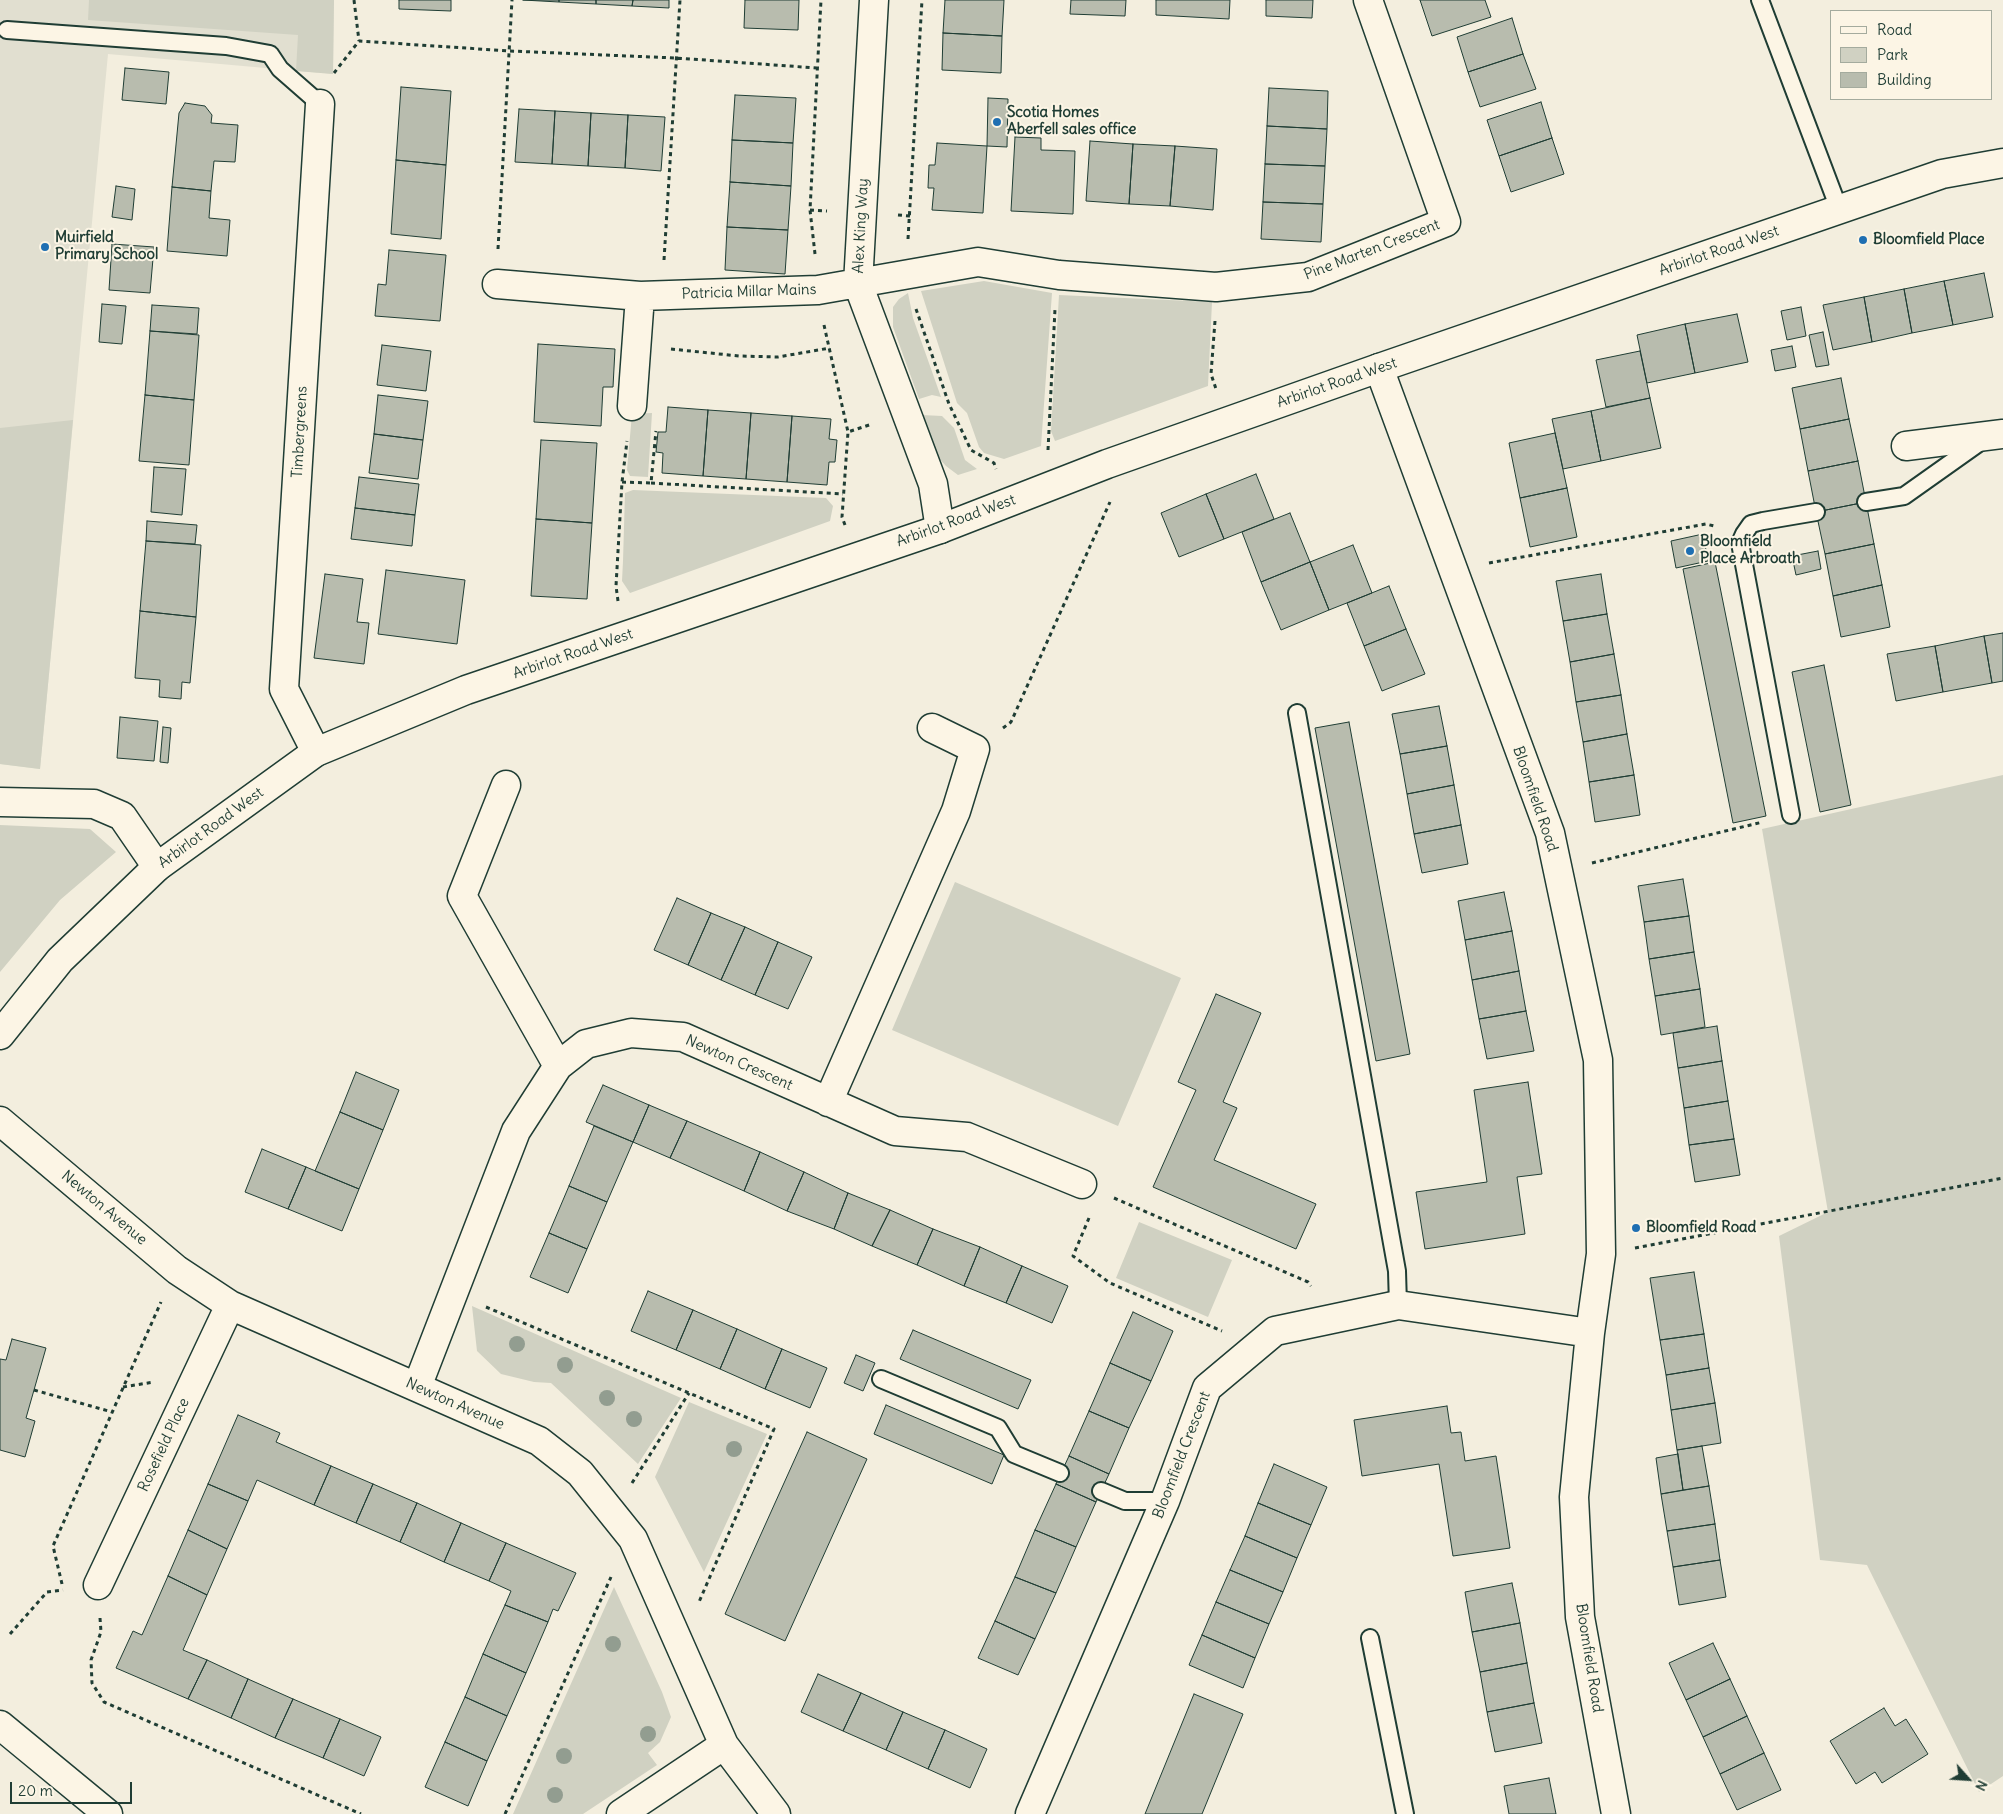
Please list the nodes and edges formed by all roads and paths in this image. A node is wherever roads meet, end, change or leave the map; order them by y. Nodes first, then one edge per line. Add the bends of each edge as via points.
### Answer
1 (354, 0) edge
2 (512, 0) edge
3 (680, 0) edge
4 (821, 0) edge
5 (874, 0) edge
6 (1368, 0) edge
7 (1760, 0) edge
8 (6, 30) dead end
9 (359, 41) junction
10 (510, 51) junction
11 (676, 58) junction
12 (817, 68) junction
13 (320, 104) junction
14 (2003, 163) edge
15 (1839, 209) junction
16 (664, 266) dead end
17 (1059, 276) junction
18 (497, 284) joint
19 (858, 284) junction
20 (1216, 287) junction
21 (818, 290) junction
22 (640, 296) junction
23 (662, 348) dead end
24 (830, 348) junction
25 (1379, 368) junction
26 (950, 404) dead end
27 (632, 406) junction
28 (906, 413) junction
29 (1220, 424) junction
30 (848, 432) junction
31 (1996, 435) edge
32 (1906, 446) dead end
33 (1107, 464) junction
34 (622, 482) junction
35 (651, 483) junction
36 (1053, 485) junction
37 (844, 494) junction
38 (1866, 502) dead end
39 (1816, 512) dead end
40 (940, 528) junction
41 (1744, 534) junction
42 (856, 558) junction
43 (1490, 562) dead end
44 (624, 637) junction
45 (1297, 713) dead end
46 (932, 728) dead end
47 (975, 750) junction
48 (316, 752) junction
49 (506, 785) dead end
50 (0, 802) edge
51 (1791, 815) joint
52 (1591, 863) dead end
53 (157, 867) junction
54 (0, 1035) edge
55 (558, 1066) junction
56 (828, 1102) junction
57 (0, 1121) edge
58 (2003, 1178) edge
59 (1091, 1188) junction
60 (1601, 1254) junction
61 (454, 1293) junction
62 (162, 1300) dead end
63 (230, 1305) junction
64 (1398, 1305) junction
65 (1337, 1318) junction
66 (1590, 1334) junction
67 (1252, 1351) junction
68 (161, 1375) dead end
69 (881, 1379) dead end
70 (124, 1387) junction
71 (417, 1387) junction
72 (34, 1390) dead end
73 (689, 1393) junction
74 (112, 1412) junction
75 (1060, 1473) dead end
76 (1101, 1491) dead end
77 (1165, 1501) junction
78 (613, 1514) junction
79 (629, 1535) junction
80 (98, 1585) joint
81 (63, 1590) dead end
82 (47, 1592) dead end
83 (10, 1634) dead end
84 (1370, 1638) dead end
85 (680, 1646) junction
86 (0, 1725) edge
87 (724, 1745) junction
88 (108, 1814) edge
89 (361, 1814) edge
90 (505, 1814) edge
91 (621, 1814) edge
92 (776, 1814) edge
93 (1030, 1814) edge
94 (1405, 1814) edge
95 (1616, 1814) edge

1 - 9 path
2 - 10 path
3 - 11 path
4 - 12 path
5 - 19 street, Alex King Way
6 - 20 street, Pine Marten Crescent via 1446,222 1308,277
7 - 15 lane
8 - 13 lane via 226,46 270,54 280,69
9 - 10 path
9 - 13 path via 333,74
10 - 11 path
10 - 18 path
11 - 12 path
11 - 16 path
12 - 21 path via 810,210
13 - 48 street, Timbergreens via 284,689
14 - 15 street, Arbirlot Road West via 1942,174
15 - 25 street, Arbirlot Road West
17 - 19 street, Pine Marten Crescent via 978,262
17 - 20 street, Pine Marten Crescent
17 - 36 path via 1047,444
18 - 22 street, Patricia Millar Mains
19 - 21 street, Patricia Millar Mains
19 - 28 street, Alex King Way
20 - 29 path via 1212,374
21 - 22 street, Patricia Millar Mains
21 - 24 path
22 - 27 street
23 - 24 path via 778,357
24 - 30 path
25 - 29 street, Arbirlot Road West
25 - 60 street, Bloomfield Road via 1550,833 1598,1060
26 - 28 path via 924,405
27 - 34 path
27 - 35 path via 658,408
28 - 30 path
28 - 40 street, Alex King Way via 933,484
29 - 33 street, Arbirlot Road West
30 - 37 path
31 - 32 street
31 - 38 lane via 1904,496
33 - 36 street, Arbirlot Road West
33 - 47 path via 1110,502 1011,722
34 - 35 path
34 - 44 path via 616,586
35 - 37 path
36 - 40 street, Arbirlot Road West
37 - 42 path via 842,517
39 - 41 lane via 1751,524
40 - 42 street, Arbirlot Road West
41 - 43 path via 1706,524
41 - 51 lane via 1740,543
42 - 44 street, Arbirlot Road West
44 - 48 street, Arbirlot Road West via 466,690
45 - 64 lane via 1394,1253
46 - 47 street
47 - 56 street via 956,811
48 - 53 street, Arbirlot Road West
49 - 55 street via 462,896
50 - 53 street via 94,804 122,816
51 - 52 path
53 - 54 street, Arbirlot Road West via 60,960
55 - 56 street, Newton Crescent via 586,1044 622,1035 683,1037
55 - 61 street, Newton Crescent via 516,1131
56 - 59 street, Newton Crescent via 895,1131 967,1137
57 - 63 street, Newton Avenue via 177,1270
58 - 60 path
59 - 65 path via 1308,1282
59 - 67 path via 1073,1256 1110,1283 1236,1337
60 - 66 street, Bloomfield Road
61 - 71 street, Newton Crescent
61 - 73 path
62 - 70 path
63 - 71 street, Newton Avenue
63 - 80 street, Rosefield Place
64 - 65 street, Bloomfield Crescent
64 - 66 street, Bloomfield Crescent
65 - 67 street, Bloomfield Crescent via 1275,1331
66 - 95 street, Bloomfield Road via 1574,1496 1580,1617
67 - 77 street, Bloomfield Crescent via 1207,1388
68 - 70 path via 154,1382
69 - 75 lane via 998,1428 1014,1454
70 - 74 path
71 - 78 street, Newton Avenue via 539,1441 580,1473
72 - 74 path
73 - 78 path
73 - 85 path via 774,1429
74 - 81 path via 53,1546
76 - 77 lane via 1125,1501
77 - 93 street, Bloomfield Crescent
78 - 79 street, Newton Avenue
79 - 85 street, Newton Avenue
79 - 90 path
80 - 89 path via 101,1632 91,1660 92,1683 104,1702
82 - 83 path
84 - 94 lane
85 - 87 street, Newton Avenue
86 - 88 street
87 - 91 street
87 - 92 street, Newton Avenue

